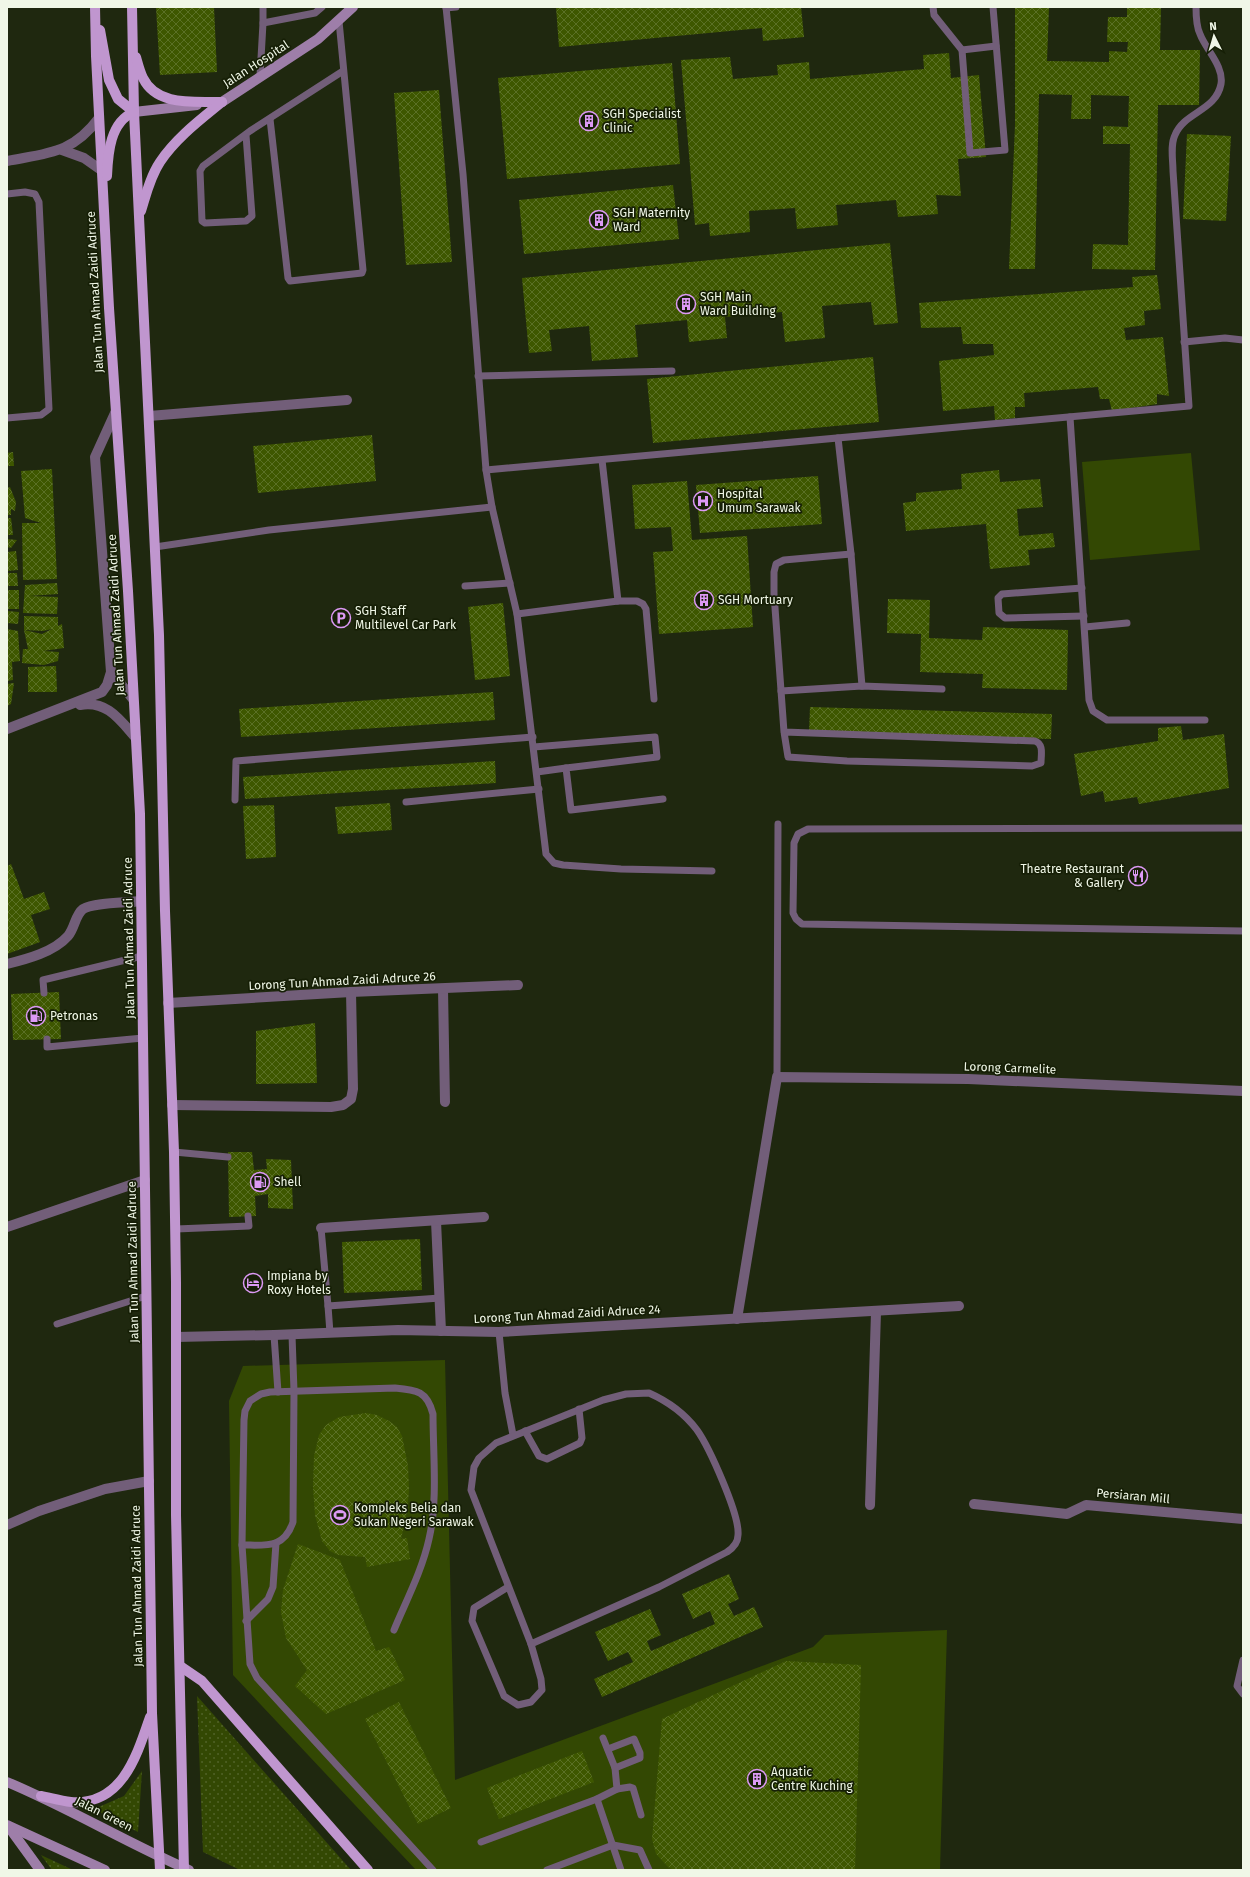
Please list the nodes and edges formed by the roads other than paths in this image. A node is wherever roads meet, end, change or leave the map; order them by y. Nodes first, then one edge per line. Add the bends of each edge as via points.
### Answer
1 (96, 7) edge
2 (132, 7) edge
3 (264, 7) edge
4 (322, 7) edge
5 (353, 7) edge
6 (456, 7) edge
7 (933, 7) edge
8 (993, 7) edge
9 (1196, 7) edge
10 (446, 8) edge
11 (339, 21) junction
12 (263, 23) junction
13 (996, 46) junction
14 (133, 50) junction
15 (962, 50) junction
16 (343, 71) junction
17 (260, 76) junction
18 (222, 102) junction
19 (134, 112) junction
20 (99, 118) junction
21 (270, 119) junction
22 (246, 135) junction
23 (62, 150) junction
24 (7, 161) edge
25 (101, 170) junction
26 (7, 194) edge
27 (139, 219) junction
28 (105, 220) junction
29 (1243, 340) edge
30 (1184, 342) junction
31 (672, 370) dead end
32 (478, 376) junction
33 (347, 400) dead end
34 (115, 413) junction
35 (149, 416) junction
36 (1070, 417) junction
37 (7, 418) edge
38 (838, 438) junction
39 (602, 460) junction
40 (486, 470) junction
41 (492, 508) junction
42 (155, 547) junction
43 (851, 554) junction
44 (510, 583) junction
45 (465, 586) dead end
46 (1082, 588) junction
47 (618, 601) junction
48 (517, 614) junction
49 (1084, 616) junction
50 (1128, 623) dead end
51 (1084, 627) junction
52 (111, 672) junction
53 (862, 686) junction
54 (942, 689) dead end
55 (781, 690) junction
56 (133, 699) junction
57 (654, 699) dead end
58 (70, 706) junction
59 (1205, 720) dead end
60 (7, 730) edge
61 (784, 732) junction
62 (533, 737) junction
63 (136, 738) junction
64 (534, 747) junction
65 (566, 768) junction
66 (537, 772) junction
67 (539, 789) junction
68 (663, 799) dead end
69 (235, 800) dead end
70 (406, 802) dead end
71 (778, 824) dead end
72 (1243, 828) edge
73 (712, 871) dead end
74 (141, 901) junction
75 (1243, 931) edge
76 (142, 956) junction
77 (7, 964) edge
78 (518, 985) dead end
79 (443, 989) junction
80 (351, 992) junction
81 (44, 993) dead end
82 (168, 1003) junction
83 (143, 1038) junction
84 (47, 1039) dead end
85 (777, 1077) junction
86 (1243, 1091) edge
87 (445, 1102) dead end
88 (172, 1105) junction
89 (174, 1152) junction
90 (228, 1157) dead end
91 (145, 1180) junction
92 (248, 1216) dead end
93 (484, 1217) dead end
94 (436, 1221) junction
95 (7, 1227) edge
96 (321, 1228) joint
97 (176, 1230) junction
98 (146, 1296) junction
99 (440, 1298) junction
100 (328, 1306) junction
101 (959, 1306) dead end
102 (876, 1312) junction
103 (737, 1319) junction
104 (57, 1324) dead end
105 (442, 1330) junction
106 (499, 1332) junction
107 (330, 1333) junction
108 (274, 1335) junction
109 (292, 1335) junction
110 (176, 1337) junction
111 (294, 1391) junction
112 (278, 1392) junction
113 (579, 1409) junction
114 (525, 1431) junction
115 (513, 1435) junction
116 (149, 1481) junction
117 (974, 1504) dead end
118 (870, 1505) dead end
119 (1243, 1519) edge
120 (7, 1525) edge
121 (276, 1544) junction
122 (242, 1545) junction
123 (508, 1587) junction
124 (246, 1621) junction
125 (394, 1630) dead end
126 (531, 1644) junction
127 (1243, 1660) edge
128 (180, 1666) junction
129 (1243, 1694) edge
130 (152, 1713) junction
131 (603, 1738) dead end
132 (608, 1749) junction
133 (615, 1768) junction
134 (7, 1782) edge
135 (617, 1789) junction
136 (41, 1796) junction
137 (597, 1799) junction
138 (641, 1815) dead end
139 (7, 1825) edge
140 (481, 1842) dead end
141 (613, 1845) junction
142 (159, 1857) junction
143 (186, 1869) edge
144 (40, 1870) edge
145 (105, 1870) edge
146 (160, 1870) edge
147 (368, 1870) edge
148 (433, 1870) edge
149 (547, 1870) edge
150 (622, 1870) edge
151 (649, 1870) edge

1 - 19 main road via 109,80 118,99
1 - 20 main road, Jalan Tun Ahmad Zaidi Adruce
2 - 14 main road
3 - 12 lane
4 - 12 lane via 315,13
5 - 11 main road, Jalan Hospital
6 - 10 lane
7 - 15 lane via 934,15
8 - 13 lane
9 - 30 lane via 1199,33 1221,73 1221,83 1211,103 1179,126 1174,136 1173,171
10 - 32 lane via 464,174
11 - 16 lane
11 - 17 main road, Jalan Hospital via 318,39
12 - 17 lane
13 - 15 lane
13 - 15 lane via 1004,150 970,153
14 - 18 main road via 143,79 158,95 171,100
14 - 19 main road
16 - 21 lane
16 - 21 lane via 362,273 290,281 288,278
17 - 18 main road, Jalan Hospital
18 - 19 main road, Jalan Hospital
18 - 27 main road via 175,143 159,163 149,185
19 - 27 main road
19 - 28 main road via 125,115 117,125 110,144
20 - 23 street via 80,140
20 - 25 main road, Jalan Tun Ahmad Zaidi Adruce
21 - 22 lane
22 - 22 lane via 208,162 200,171 202,221 205,223 246,221 252,216
23 - 24 street
23 - 25 street via 84,158
25 - 28 main road, Jalan Tun Ahmad Zaidi Adruce
26 - 37 lane via 36,194 39,202 49,409 41,415
27 - 35 main road
28 - 34 main road, Jalan Tun Ahmad Zaidi Adruce
29 - 30 lane via 1225,338
30 - 36 lane via 1189,406
31 - 32 lane
32 - 40 lane
33 - 35 street
34 - 52 street via 95,457
34 - 56 main road, Jalan Tun Ahmad Zaidi Adruce via 128,584
35 - 42 main road
36 - 38 lane
36 - 46 lane
38 - 39 lane
38 - 43 lane
39 - 40 lane
39 - 47 lane
40 - 41 lane
41 - 42 lane via 269,530
41 - 44 lane
42 - 82 main road
43 - 53 lane
43 - 55 lane via 784,560 776,564 774,594
44 - 45 lane
44 - 48 lane
46 - 49 lane
46 - 49 lane via 1002,594 998,598 998,603 999,613 1005,618
47 - 48 lane
47 - 57 lane via 637,601 646,609
48 - 62 lane
49 - 51 lane
50 - 51 lane
51 - 59 lane via 1089,700 1094,711 1108,720
52 - 56 street
52 - 58 street via 102,692
53 - 54 lane
53 - 55 lane
55 - 61 lane
56 - 63 main road, Jalan Tun Ahmad Zaidi Adruce
58 - 60 street
58 - 63 street via 91,703 106,708
61 - 61 lane via 786,754 792,758 1032,766 1040,763 1042,746 1035,741
62 - 64 lane
62 - 69 lane via 236,761
63 - 74 main road, Jalan Tun Ahmad Zaidi Adruce
64 - 65 lane via 655,736 657,757
64 - 66 lane
65 - 66 lane
65 - 68 lane via 571,810
66 - 67 lane
67 - 70 lane
67 - 73 lane via 546,854 554,863 563,866 621,869
71 - 85 lane
72 - 75 lane via 808,829 798,834 794,842 793,912 802,924
74 - 76 main road, Jalan Tun Ahmad Zaidi Adruce
74 - 77 street via 84,909 78,913 68,935 60,942 48,950
76 - 81 lane via 43,980
76 - 83 main road, Jalan Tun Ahmad Zaidi Adruce
78 - 79 street, Lorong Tun Ahmad Zaidi Adruce 26
79 - 80 street, Lorong Tun Ahmad Zaidi Adruce 26
79 - 87 street
80 - 82 street, Lorong Tun Ahmad Zaidi Adruce 26
80 - 88 street via 353,1089 350,1099 343,1105
82 - 88 main road
83 - 84 lane via 47,1046
83 - 91 main road, Jalan Tun Ahmad Zaidi Adruce
85 - 86 street, Lorong Carmelite via 968,1078
85 - 103 street
88 - 89 main road
89 - 90 lane
89 - 97 main road
91 - 95 street
91 - 98 main road, Jalan Tun Ahmad Zaidi Adruce
92 - 97 lane via 249,1226
93 - 94 street
94 - 96 street
94 - 99 street
96 - 100 lane
97 - 110 main road
98 - 104 lane
98 - 116 main road, Jalan Tun Ahmad Zaidi Adruce
99 - 100 lane
99 - 105 street
100 - 107 lane
101 - 102 street, Lorong Tun Ahmad Zaidi Adruce 24
102 - 103 street, Lorong Tun Ahmad Zaidi Adruce 24
102 - 118 street
103 - 106 street, Lorong Tun Ahmad Zaidi Adruce 24
105 - 106 street, Lorong Tun Ahmad Zaidi Adruce 24
105 - 107 street, Lorong Tun Ahmad Zaidi Adruce 24
106 - 115 lane via 505,1393
107 - 109 street, Lorong Tun Ahmad Zaidi Adruce 24
108 - 109 street, Lorong Tun Ahmad Zaidi Adruce 24
108 - 110 street, Lorong Tun Ahmad Zaidi Adruce 24
108 - 112 lane
109 - 111 lane
110 - 128 main road via 176,1507
111 - 112 lane
111 - 121 lane via 293,1522 288,1534
111 - 125 lane via 410,1389 423,1394 430,1404 433,1414 434,1483 430,1539
112 - 122 lane via 261,1394 250,1401 245,1411
113 - 114 lane
113 - 114 lane via 582,1438 580,1443 547,1459 539,1456
113 - 126 lane via 638,1393 655,1396 673,1406 688,1419 705,1444 731,1504 737,1521 738,1535 733,1548 727,1552 659,1587
114 - 115 lane
115 - 123 lane via 496,1443 479,1458 471,1480 471,1490
116 - 120 street via 105,1489 39,1511
116 - 130 main road, Jalan Tun Ahmad Zaidi Adruce
117 - 119 street, Persiaran Mill via 1067,1514 1086,1505
121 - 122 lane
121 - 124 lane via 273,1587 268,1599
122 - 124 lane
123 - 126 lane
123 - 126 lane via 474,1608 472,1621 504,1696 518,1705 530,1702 542,1690
124 - 148 lane via 250,1664 257,1678
127 - 129 lane via 1237,1686
128 - 143 main road
128 - 147 main road via 202,1681
130 - 136 main road via 133,1764 110,1792 94,1800 72,1802
130 - 142 main road, Jalan Tun Ahmad Zaidi Adruce
131 - 132 lane
132 - 133 lane
132 - 133 lane via 634,1739 640,1753 640,1758 636,1761
133 - 135 lane
134 - 136 main road, Jalan Green
135 - 137 lane
135 - 138 lane via 633,1788
136 - 142 main road, Jalan Green
137 - 140 lane
137 - 141 lane
139 - 144 main road
139 - 145 main road
141 - 149 lane
141 - 150 lane
141 - 151 lane via 640,1850
142 - 143 main road, Jalan Green
142 - 146 main road, Jalan Tun Ahmad Zaidi Adruce

